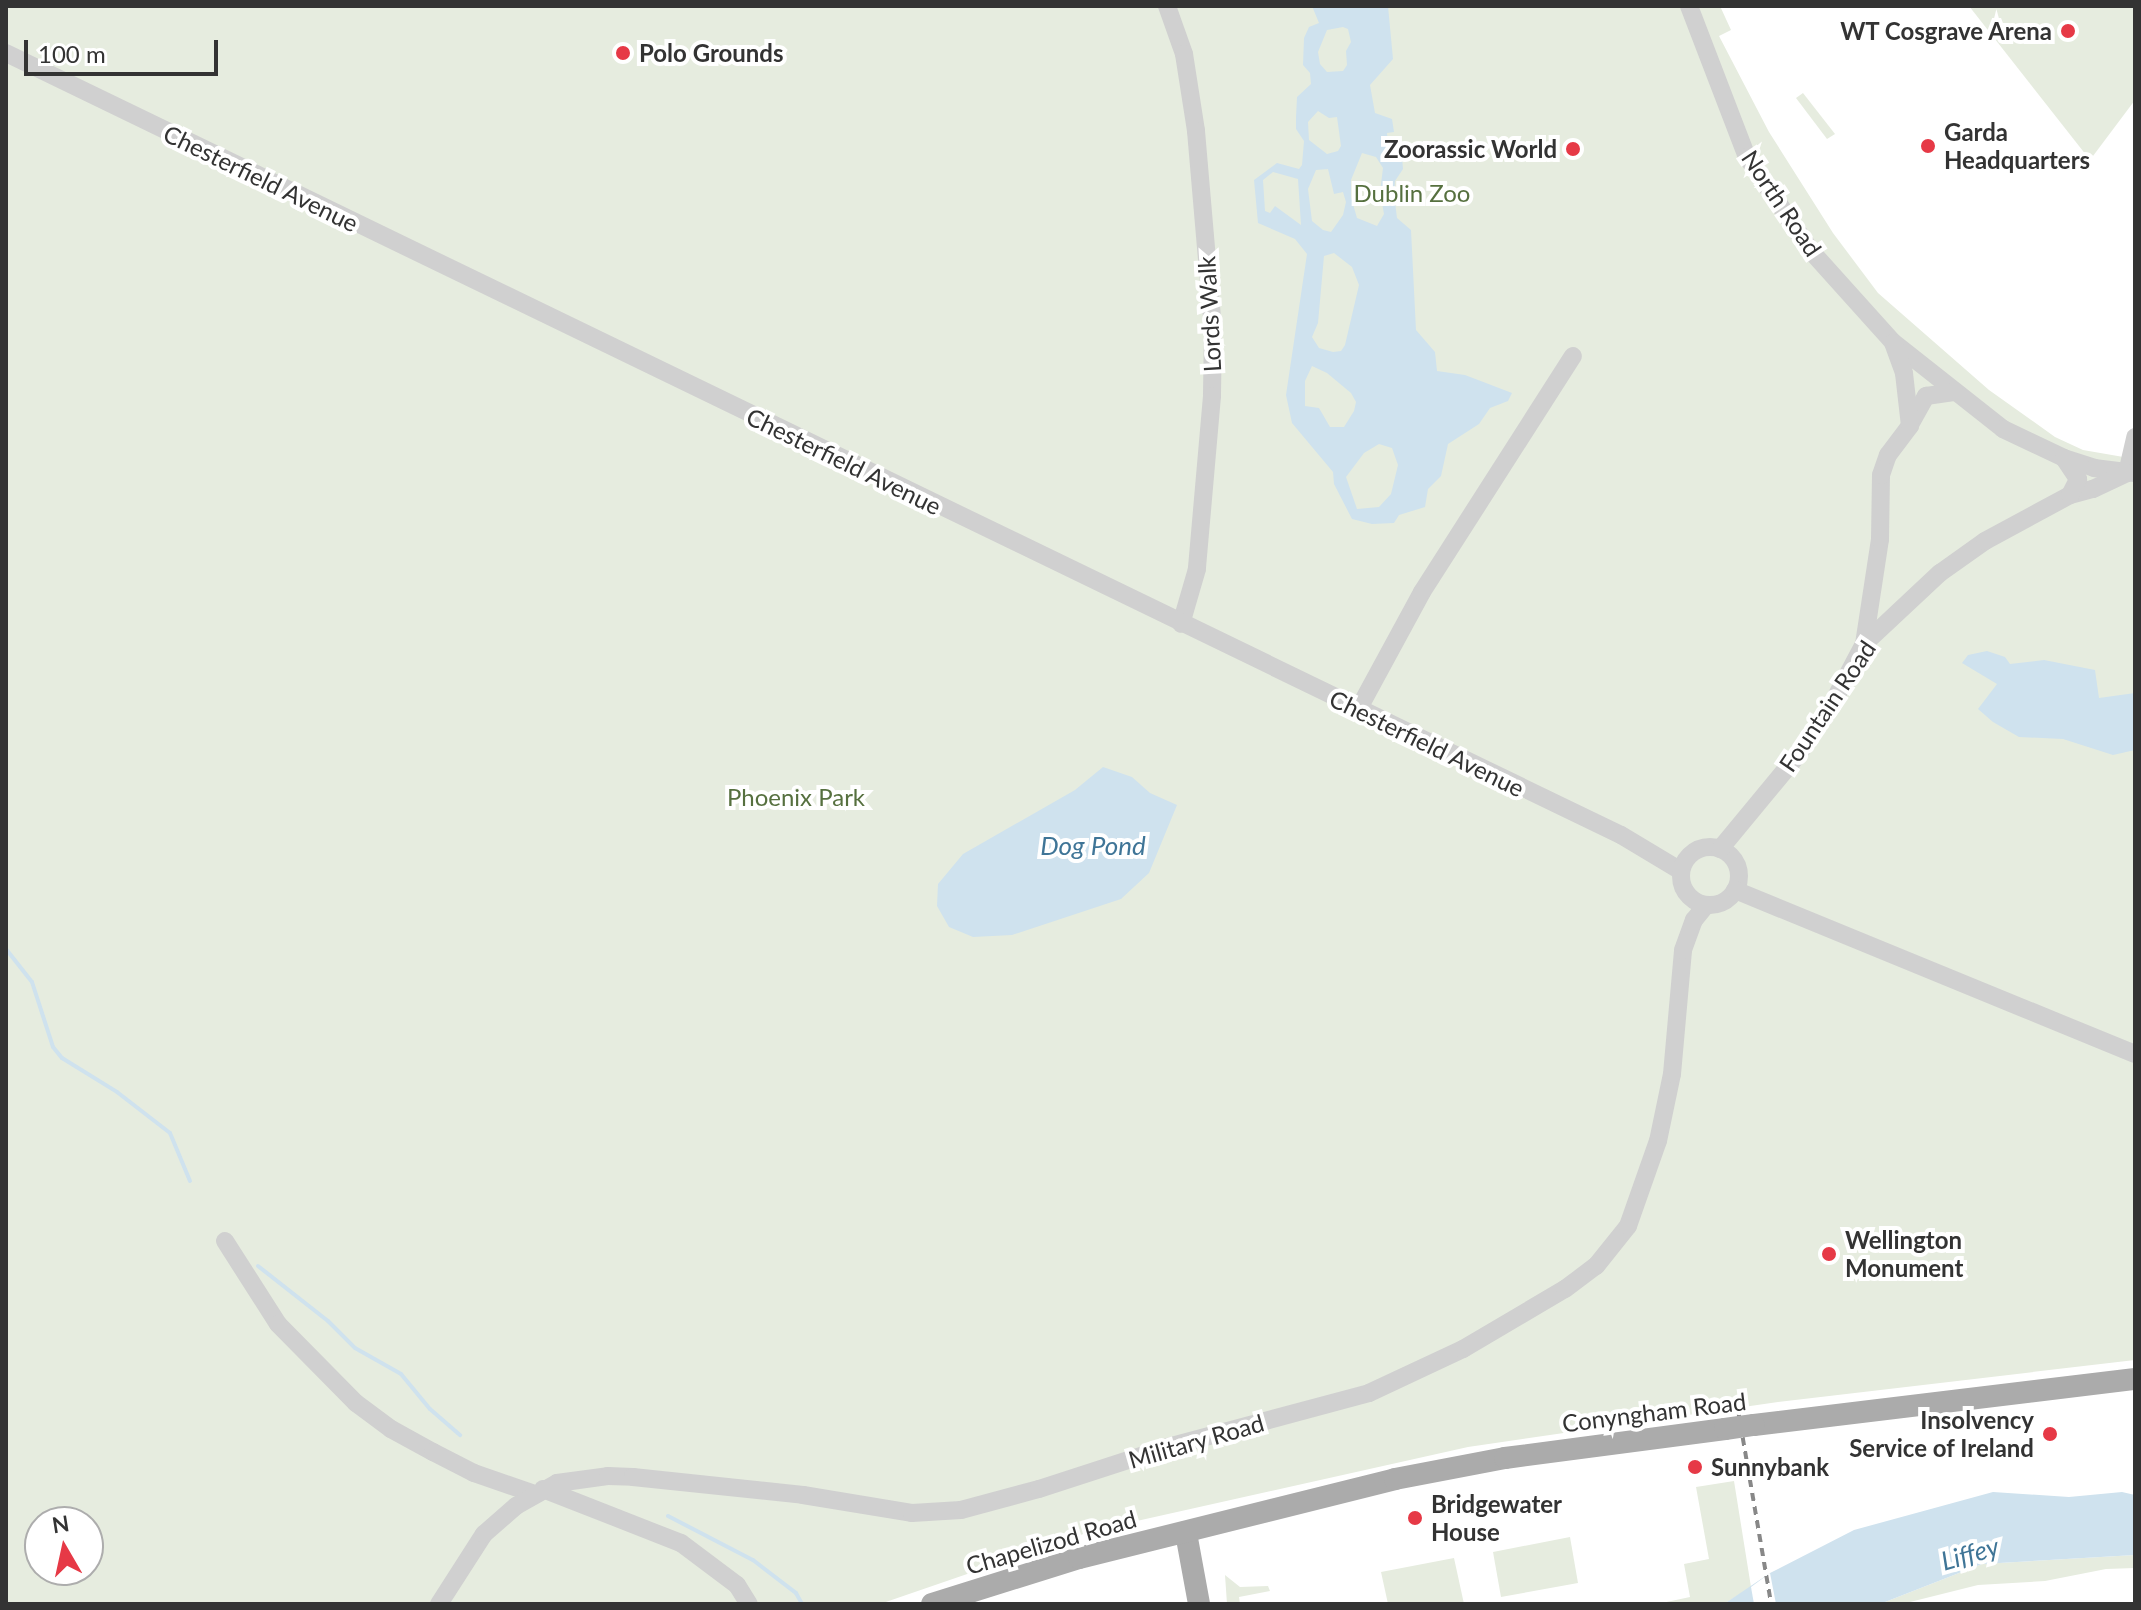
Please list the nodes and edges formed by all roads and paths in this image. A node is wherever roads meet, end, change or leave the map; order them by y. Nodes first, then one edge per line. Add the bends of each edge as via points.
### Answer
1 (1167, 6) edge
2 (1689, 6) edge
3 (6, 53) edge
4 (1893, 342) junction
5 (1573, 356) dead end
6 (1954, 392) junction
7 (1910, 426) junction
8 (2135, 437) edge
9 (2064, 458) junction
10 (2131, 473) edge
11 (2070, 495) junction
12 (1869, 600) junction
13 (1899, 610) junction
14 (1181, 624) junction
15 (1864, 644) junction
16 (1358, 710) junction
17 (1720, 849) junction
18 (1681, 871) junction
19 (1735, 890) junction
20 (1706, 905) junction
21 (2135, 1054) edge
22 (225, 1241) dead end
23 (2135, 1379) edge
24 (539, 1491) junction
25 (1186, 1533) junction
26 (439, 1604) edge
27 (749, 1604) edge
28 (932, 1604) edge
29 (1199, 1604) edge

1 - 14 street, Lords Walk via 1184,54 1196,131 1213,330 1197,569
2 - 4 street, North Road via 1747,157 1811,251
3 - 14 street, Chesterfield Avenue
4 - 6 street
4 - 7 street via 1904,373
5 - 16 street via 1422,592
6 - 7 street via 1926,396
6 - 9 street via 2003,429
7 - 12 street via 1888,455 1881,475 1880,539
8 - 10 street
9 - 10 street
9 - 11 street via 2078,479
10 - 11 street, Fountain Road
11 - 13 street, Fountain Road via 1985,541
12 - 13 street via 1881,613
12 - 15 street
13 - 15 street, Fountain Road
14 - 16 street, Chesterfield Avenue
15 - 17 street, Fountain Road via 1797,756
16 - 18 street, Chesterfield Avenue via 1621,835
17 - 18 street via 1696,850
17 - 19 street via 1735,862
18 - 20 street via 1683,889
19 - 20 street via 1723,902
19 - 21 street
20 - 24 street, Military Road via 1683,950 1672,1074 1658,1141 1628,1226 1596,1266 1463,1349 1369,1393 961,1510 912,1513 803,1495 621,1476 582,1478
22 - 24 street via 278,1324 356,1403 391,1429 474,1473
23 - 25 main road, Conyngham Road, bridge via 1472,1464
24 - 26 street, Military Road via 484,1534
24 - 27 street via 681,1543 737,1585
25 - 28 main road, Chapelizod Road via 1079,1558
25 - 29 main road

